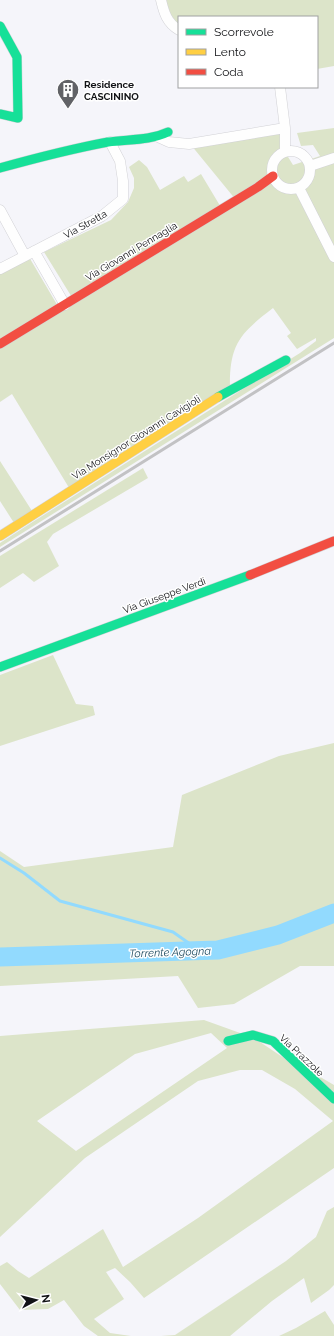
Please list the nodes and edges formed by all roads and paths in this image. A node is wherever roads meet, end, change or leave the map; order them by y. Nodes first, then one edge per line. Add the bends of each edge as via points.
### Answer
1 (161, 0) edge
2 (0, 26) edge
3 (178, 29) edge
4 (280, 88) edge
5 (0, 114) edge
6 (285, 128) junction
7 (168, 132) dead end
8 (158, 137) junction
9 (110, 142) junction
10 (285, 152) junction
11 (334, 158) edge
12 (310, 166) junction
13 (0, 168) edge
14 (273, 176) junction
15 (299, 188) junction
16 (0, 210) edge
17 (30, 253) junction
18 (334, 257) edge
19 (0, 269) edge
20 (65, 305) junction
21 (0, 344) edge
22 (286, 360) dead end
23 (0, 536) edge
24 (334, 541) edge
25 (0, 667) edge
26 (228, 1041) dead end
27 (334, 1099) edge

1 - 3 street via 165,15 172,26
2 - 5 street via 17,57 18,118
4 - 6 street
6 - 8 street via 189,144 169,142
6 - 10 street
7 - 8 street
8 - 9 street
9 - 13 street
9 - 17 street, Via Stretta via 120,161 123,199 102,216
10 - 12 street via 298,152
10 - 14 street via 275,159
11 - 12 street
12 - 15 street via 308,179
14 - 15 street via 276,182 286,189
14 - 20 street, Via Giovanni Pennaglia
15 - 18 street
16 - 17 street
17 - 19 street, Via Stretta
17 - 20 street
20 - 21 street, Via Giovanni Pennaglia
22 - 23 street, Via Monsignor Giovanni Cavigioli via 230,390
24 - 25 street, Via Giuseppe Verdi via 240,579
26 - 27 street, Via Prazzole via 253,1035 273,1041

